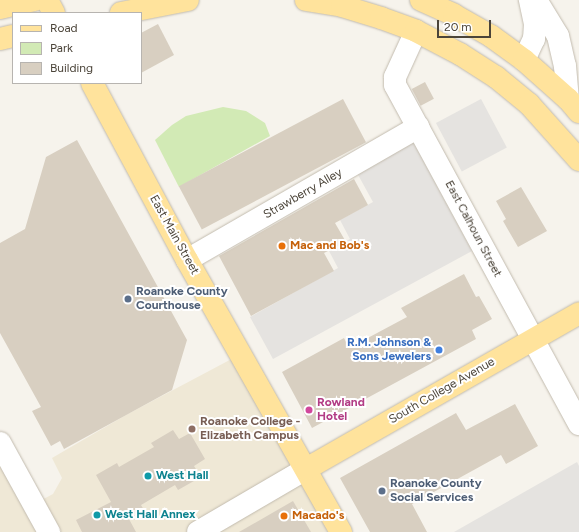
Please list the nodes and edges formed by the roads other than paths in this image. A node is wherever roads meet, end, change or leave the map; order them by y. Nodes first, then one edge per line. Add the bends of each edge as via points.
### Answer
1 (34, 0) edge
2 (47, 0) edge
3 (188, 0) edge
4 (306, 0) edge
5 (421, 0) edge
6 (530, 0) edge
7 (536, 0) edge
8 (0, 8) edge
9 (53, 12) edge
10 (126, 12) edge
11 (416, 31) junction
12 (12, 36) edge
13 (0, 39) edge
14 (524, 60) junction
15 (93, 84) edge
16 (573, 106) edge
17 (418, 127) junction
18 (579, 160) edge
19 (187, 260) junction
20 (579, 313) edge
21 (533, 339) junction
22 (579, 424) edge
23 (0, 443) edge
24 (306, 469) junction
25 (8, 476) edge
26 (49, 532) edge
27 (198, 532) edge
28 (341, 532) edge

1 - 8 main road
2 - 9 main road
3 - 10 main road
4 - 11 main road via 342,6
5 - 14 main road via 472,25
6 - 14 street via 535,24 534,39
7 - 16 street via 558,36
11 - 17 street, East Calhoun Street via 395,77 395,85
11 - 18 main road via 496,77 529,104
12 - 13 main road
14 - 16 main road
15 - 19 main road, East Main Street
17 - 19 street, Strawberry Alley
17 - 21 street, East Calhoun Street
19 - 24 main road, East Main Street
20 - 21 main road, South College Avenue
21 - 22 street, East Calhoun Street
21 - 24 main road, South College Avenue
23 - 25 street
24 - 27 street
24 - 28 main road, East Main Street
25 - 26 street

